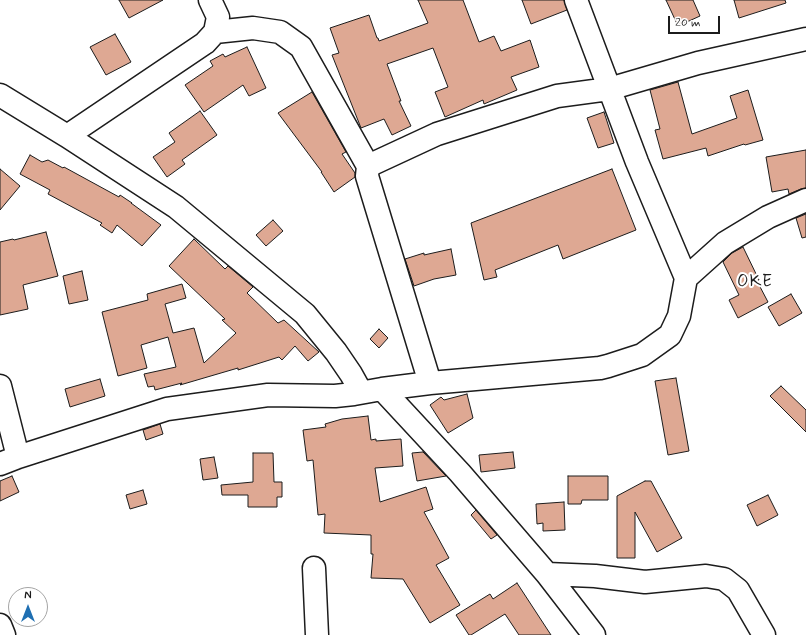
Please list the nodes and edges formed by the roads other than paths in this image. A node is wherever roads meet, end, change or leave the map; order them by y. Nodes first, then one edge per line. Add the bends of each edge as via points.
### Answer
1 (210, 0) edge
2 (576, 0) edge
3 (215, 32) junction
4 (806, 40) edge
5 (609, 89) junction
6 (5, 104) edge
7 (67, 136) junction
8 (368, 166) junction
9 (806, 200) edge
10 (686, 278) junction
11 (430, 383) junction
12 (0, 386) edge
13 (372, 391) junction
14 (9, 460) edge
15 (314, 568) dead end
16 (547, 574) junction
17 (0, 625) edge
18 (4, 635) edge
19 (317, 635) edge
20 (593, 635) edge
21 (764, 635) edge

1 - 3 street via 218,17
2 - 5 street
3 - 7 street via 205,43
3 - 8 street via 253,28 280,32 301,47
4 - 5 street via 698,63
5 - 8 street via 557,96 437,134
5 - 10 street
6 - 7 street
7 - 13 street via 176,207 305,314 351,374
8 - 11 street via 367,176
9 - 10 street via 768,217 724,243
10 - 11 street via 679,316 670,335 642,355 600,368
11 - 13 street
12 - 14 street
13 - 14 street via 335,396 268,395 167,409
13 - 16 street via 460,473
15 - 19 street
16 - 20 street
16 - 21 street via 645,582 706,576 724,579 738,590
17 - 18 street

